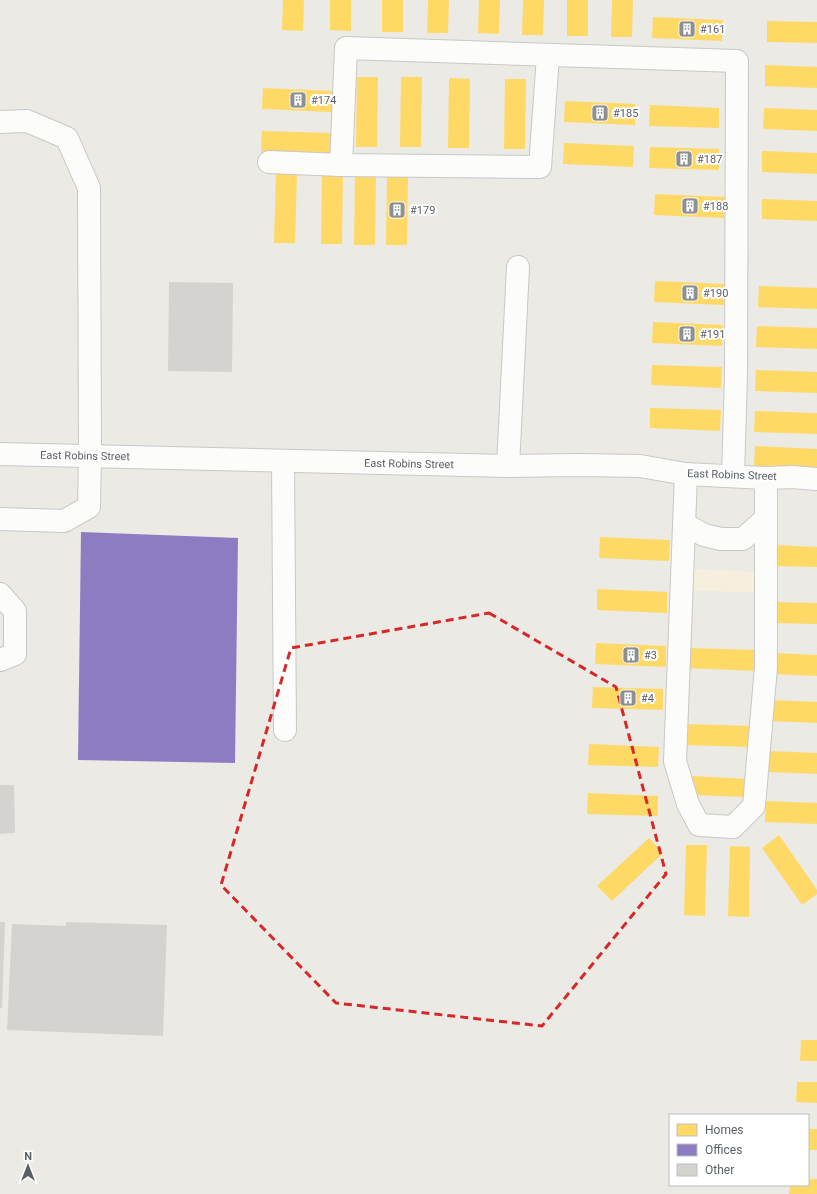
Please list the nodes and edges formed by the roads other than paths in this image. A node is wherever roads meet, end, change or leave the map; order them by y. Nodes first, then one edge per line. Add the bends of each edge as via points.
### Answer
1 (548, 56) junction
2 (0, 122) edge
3 (269, 162) dead end
4 (341, 165) junction
5 (518, 267) dead end
6 (0, 454) edge
7 (90, 456) junction
8 (283, 461) junction
9 (508, 466) junction
10 (686, 474) junction
11 (733, 476) junction
12 (766, 478) junction
13 (817, 479) edge
14 (766, 518) junction
15 (0, 520) edge
16 (684, 524) junction
17 (0, 594) edge
18 (0, 660) edge
19 (285, 730) dead end

1 - 4 street via 540,167
1 - 4 street via 346,48
1 - 11 street via 737,61 736,375
2 - 7 street via 27,121 68,138 89,188
3 - 4 street
5 - 9 street
6 - 7 street, East Robins Street
7 - 8 street, East Robins Street
7 - 15 street via 89,506 64,521
8 - 9 street, East Robins Street
8 - 19 street
9 - 10 street, East Robins Street via 640,466
10 - 11 street, East Robins Street
10 - 16 street
11 - 12 street, East Robins Street
12 - 13 street, East Robins Street
12 - 14 street
14 - 16 street via 743,539 721,539 704,535
14 - 16 street via 766,667 754,806 733,827 699,826 688,804 675,761
17 - 18 street via 15,612 15,654

